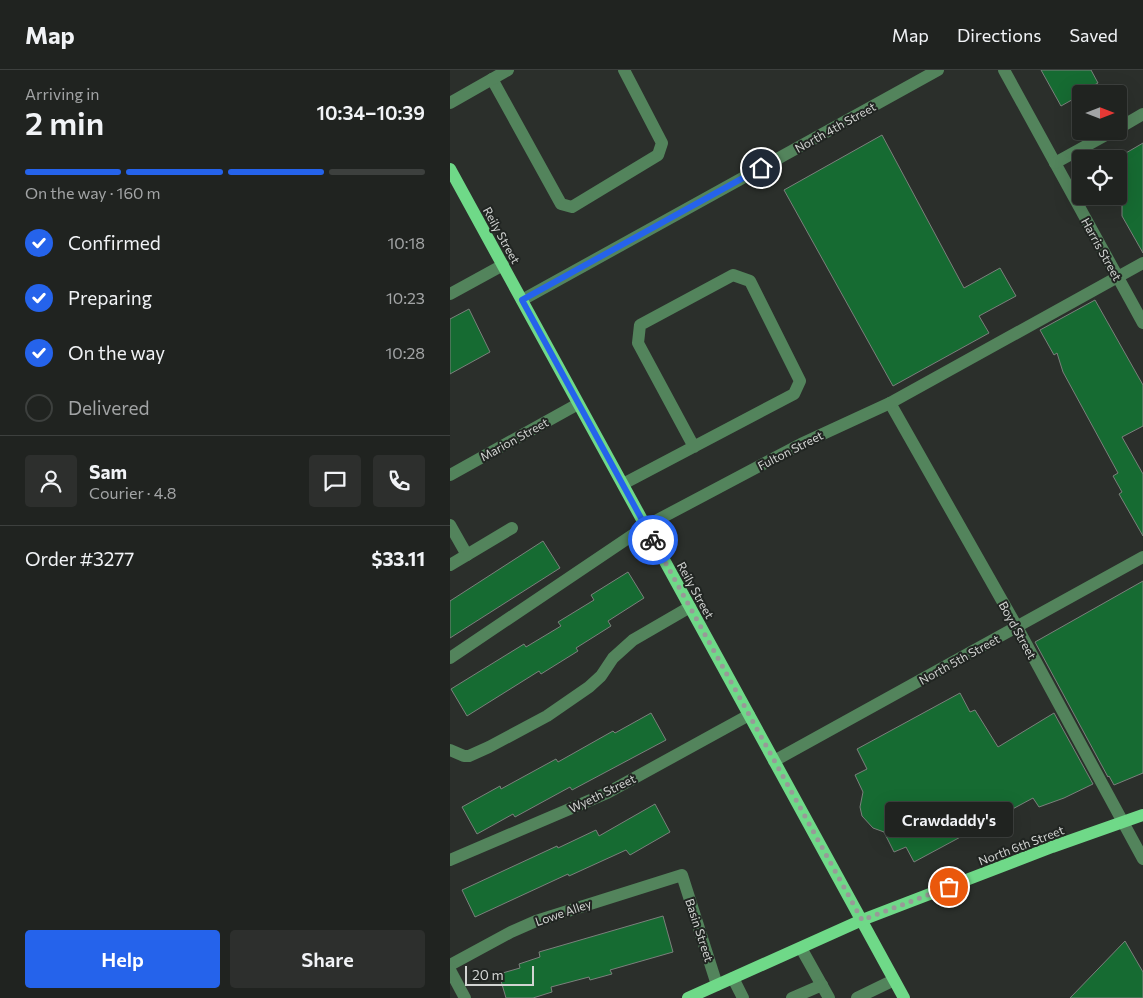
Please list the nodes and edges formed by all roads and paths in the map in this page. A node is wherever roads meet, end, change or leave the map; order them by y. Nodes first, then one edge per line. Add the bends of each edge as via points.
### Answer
1 (508, 70) edge
2 (624, 70) edge
3 (938, 70) edge
4 (1004, 70) edge
5 (492, 79) junction
6 (450, 102) edge
7 (1143, 114) edge
8 (1128, 123) edge
9 (1097, 140) edge
10 (1055, 163) junction
11 (450, 169) edge
12 (1143, 263) edge
13 (503, 265) junction
14 (1118, 277) junction
15 (450, 294) edge
16 (522, 300) junction
17 (1143, 323) edge
18 (890, 403) junction
19 (578, 404) junction
20 (694, 447) junction
21 (450, 474) edge
22 (623, 484) junction
23 (450, 525) edge
24 (646, 526) junction
25 (512, 528) dead end
26 (467, 554) junction
27 (1143, 557) edge
28 (450, 564) edge
29 (690, 607) junction
30 (1017, 627) junction
31 (450, 658) edge
32 (749, 714) junction
33 (450, 750) edge
34 (774, 761) junction
35 (1143, 815) edge
36 (1123, 823) junction
37 (1143, 859) edge
38 (450, 860) edge
39 (682, 875) joint
40 (862, 920) junction
41 (801, 948) junction
42 (450, 965) edge
43 (450, 970) edge
44 (734, 978) junction
45 (894, 980) junction
46 (717, 985) junction
47 (822, 985) junction
48 (862, 997) edge
49 (465, 998) edge
50 (688, 998) edge
51 (743, 998) edge
52 (792, 998) edge
53 (829, 998) edge
54 (904, 998) edge

1 - 5 street
2 - 5 street via 662,143 658,155 572,207 561,204
3 - 16 street, North 4th Street
4 - 10 street, Harris Street
5 - 6 street
7 - 8 street
9 - 10 street
10 - 14 street, Harris Street
11 - 13 main road, Reily Street
12 - 14 street, Fulton Street
13 - 15 street
13 - 16 main road, Reily Street
14 - 17 street, Harris Street
14 - 18 street, Fulton Street
16 - 19 main road, Reily Street
18 - 24 street, Fulton Street via 801,444
18 - 30 street, Boyd Street
19 - 21 street, Marion Street
19 - 22 main road, Reily Street
20 - 20 street via 794,394 800,381 750,281 734,275 640,325 638,343
20 - 22 street
22 - 24 main road, Reily Street
23 - 26 street
24 - 29 main road, Reily Street
24 - 31 street, Fulton Street
25 - 26 street
26 - 28 street
27 - 30 street, North 5th Street
29 - 32 main road, Reily Street
29 - 33 street via 633,640 613,658 590,687 547,716 468,756
30 - 34 street, North 5th Street
30 - 36 street, Boyd Street
32 - 34 main road, Reily Street
32 - 38 street, Wyeth Street via 607,793
34 - 40 main road, Reily Street
35 - 36 main road, North 6th Street
36 - 37 street, Boyd Street
36 - 40 main road, North 6th Street
39 - 42 street, Lowe Alley via 536,921
39 - 46 street, Basin Street
40 - 41 main road, North 6th Street
40 - 45 main road, Reily Street
41 - 44 main road, North 6th Street
41 - 47 street
43 - 49 street
44 - 46 main road, North 6th Street
44 - 51 street
45 - 48 street
45 - 54 main road, Reily Street
46 - 50 main road, North 6th Street
47 - 52 street
47 - 53 street

